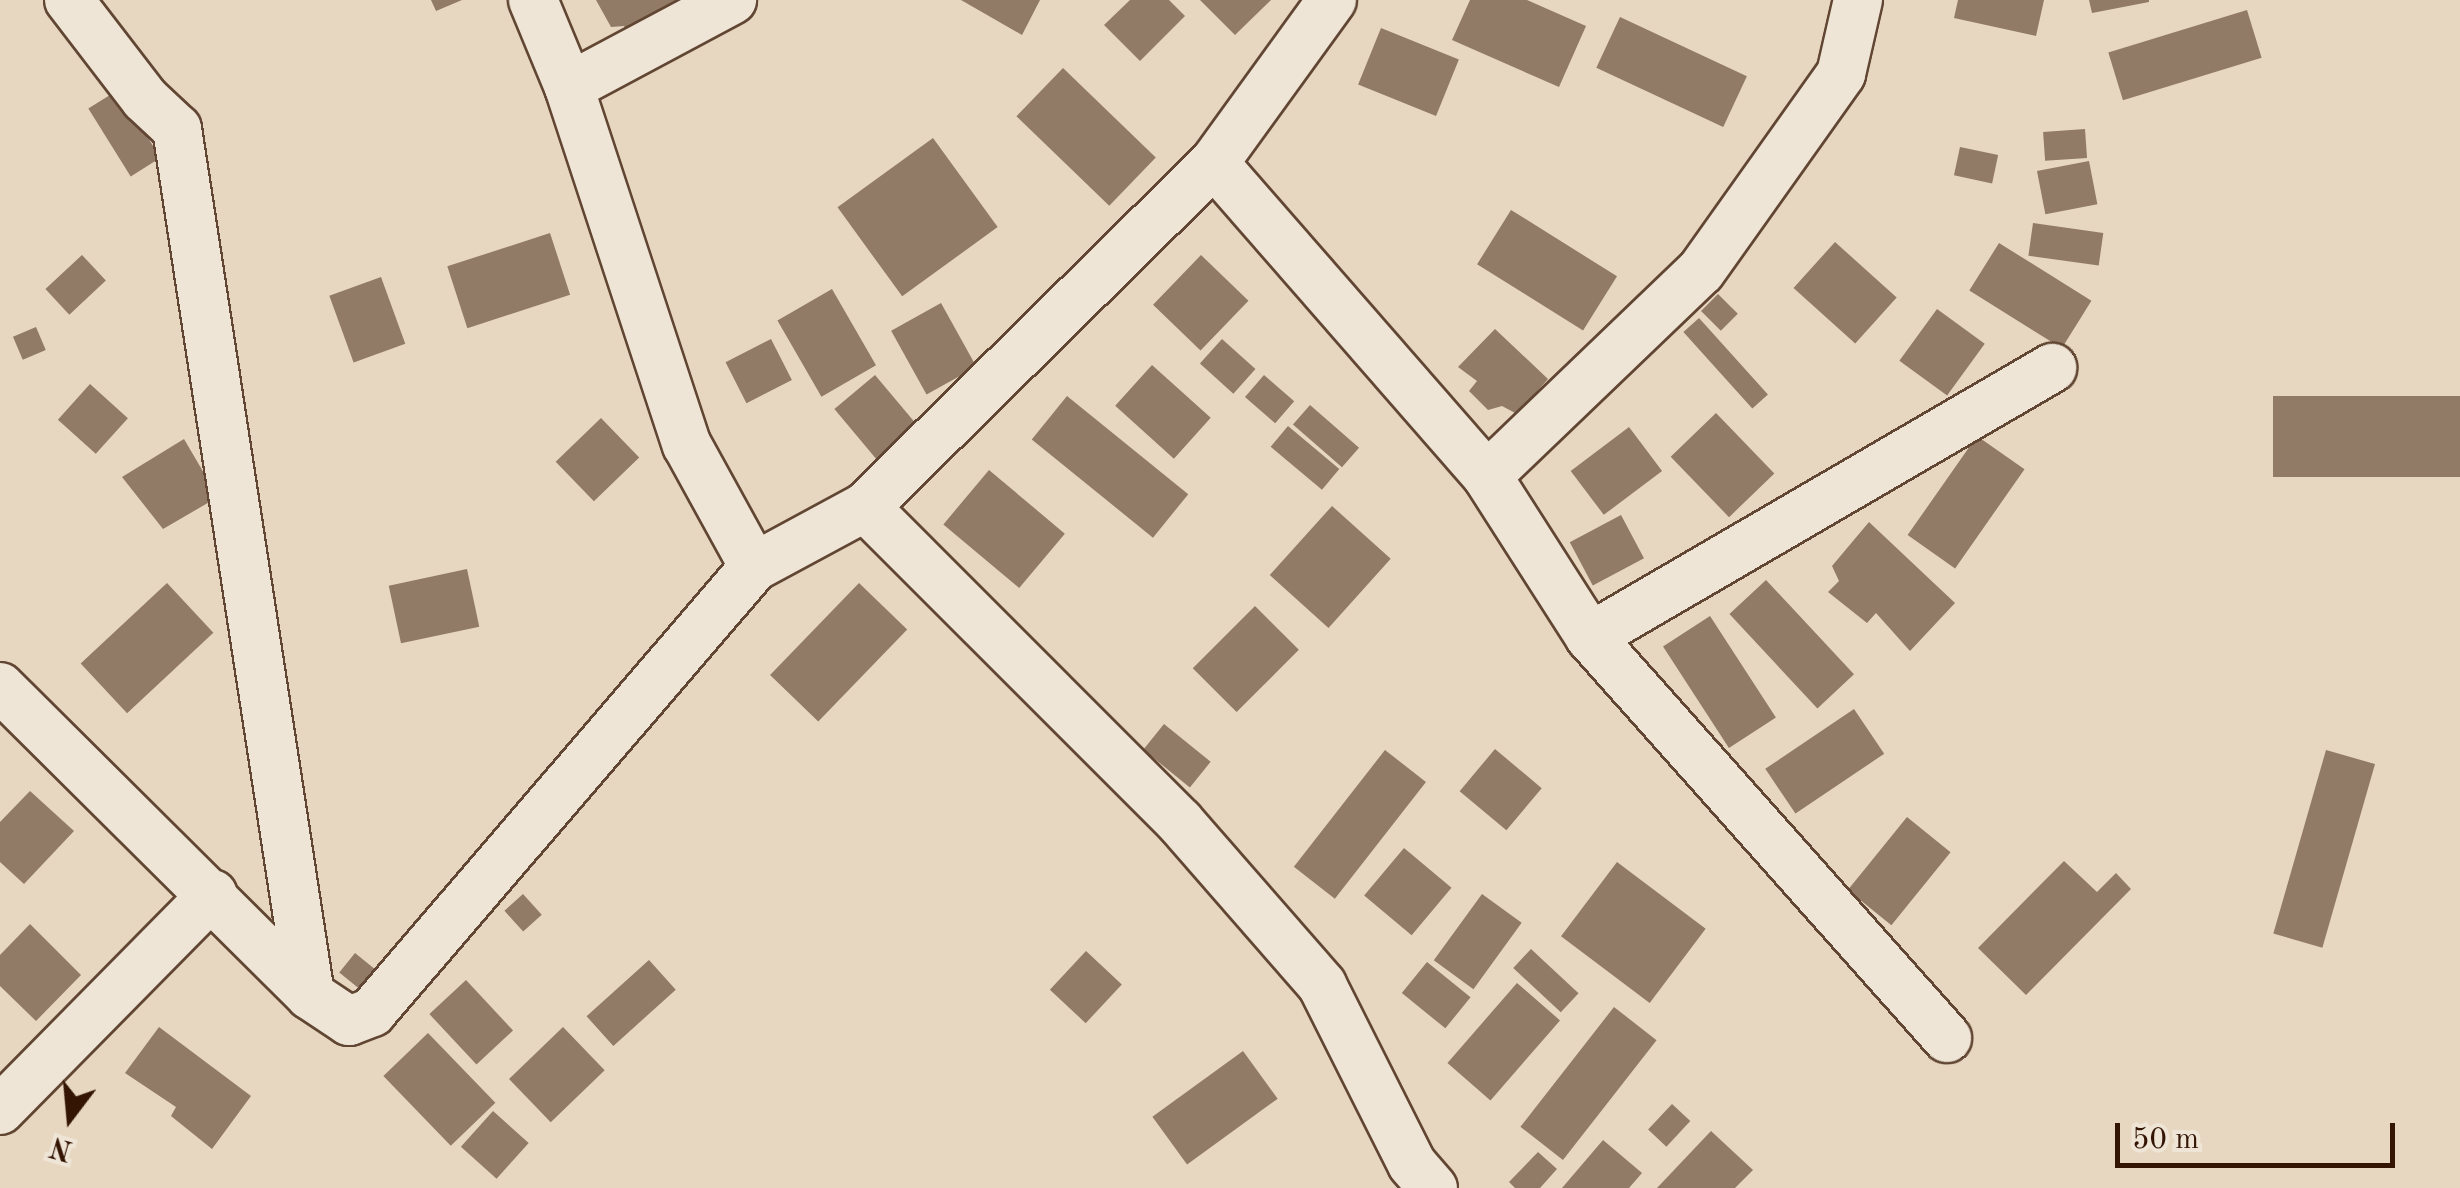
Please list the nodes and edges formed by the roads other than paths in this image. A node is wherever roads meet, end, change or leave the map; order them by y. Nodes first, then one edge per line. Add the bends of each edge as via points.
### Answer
1 (68, 0) edge
2 (533, 0) edge
3 (732, 0) edge
4 (1332, 0) edge
5 (1858, 0) edge
6 (569, 88) junction
7 (1214, 163) junction
8 (2052, 368) dead end
9 (1486, 476) junction
10 (865, 507) junction
11 (754, 567) junction
12 (1590, 637) junction
13 (0, 687) edge
14 (213, 894) junction
15 (310, 995) junction
16 (1948, 1038) dead end
17 (0, 1110) edge
18 (1433, 1188) edge

1 - 15 street via 177,129
2 - 6 street
3 - 6 street
4 - 7 street
5 - 9 street via 1841,74 1701,271
6 - 11 street via 687,444
7 - 9 street
7 - 10 street
8 - 12 street
9 - 12 street
10 - 11 street
10 - 18 street via 1180,822 1322,984 1412,1164
11 - 15 street via 372,1012 349,1021
12 - 16 street
13 - 14 street
14 - 15 street
14 - 17 street

